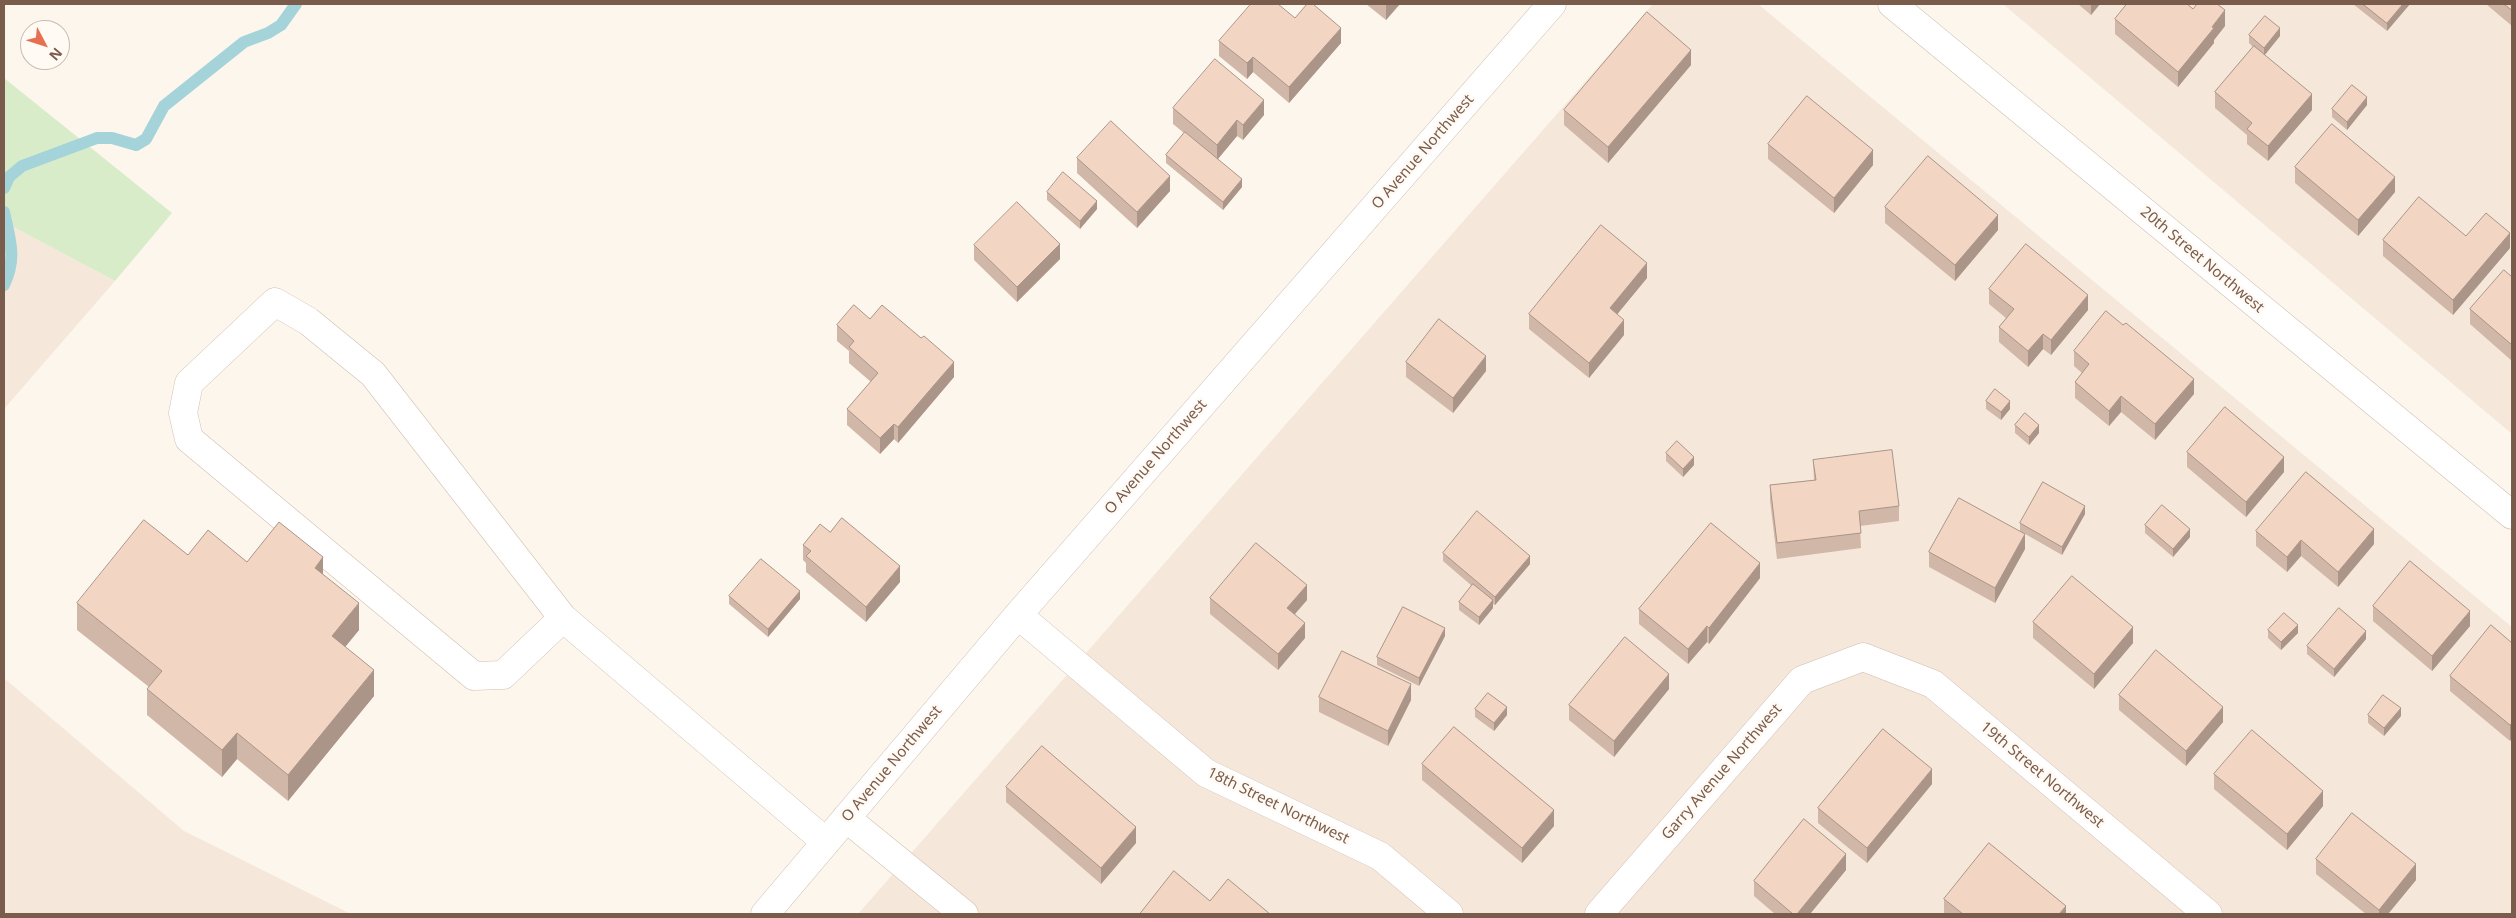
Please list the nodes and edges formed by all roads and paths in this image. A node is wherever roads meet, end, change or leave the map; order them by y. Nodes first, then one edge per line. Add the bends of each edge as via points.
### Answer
1 (1552, 4) edge
2 (1892, 4) edge
3 (2512, 515) edge
4 (1018, 615) junction
5 (563, 618) junction
6 (1863, 657) joint
7 (846, 818) junction
8 (826, 842) junction
9 (765, 914) edge
10 (964, 914) edge
11 (1449, 914) edge
12 (1599, 914) edge
13 (2208, 914) edge

1 - 4 street, O Avenue Northwest
2 - 3 street, 20th Street Northwest
4 - 7 street, O Avenue Northwest
4 - 11 street, 18th Street Northwest via 1206,773 1380,856
5 - 5 street via 373,374 308,321 275,302 189,383 183,413 189,439 474,676 503,675
5 - 8 street
6 - 12 street, Garry Avenue Northwest via 1802,680
6 - 13 street, 19th Street Northwest via 1933,684
7 - 8 street, O Avenue Northwest
7 - 10 street
8 - 9 street, O Avenue Northwest

